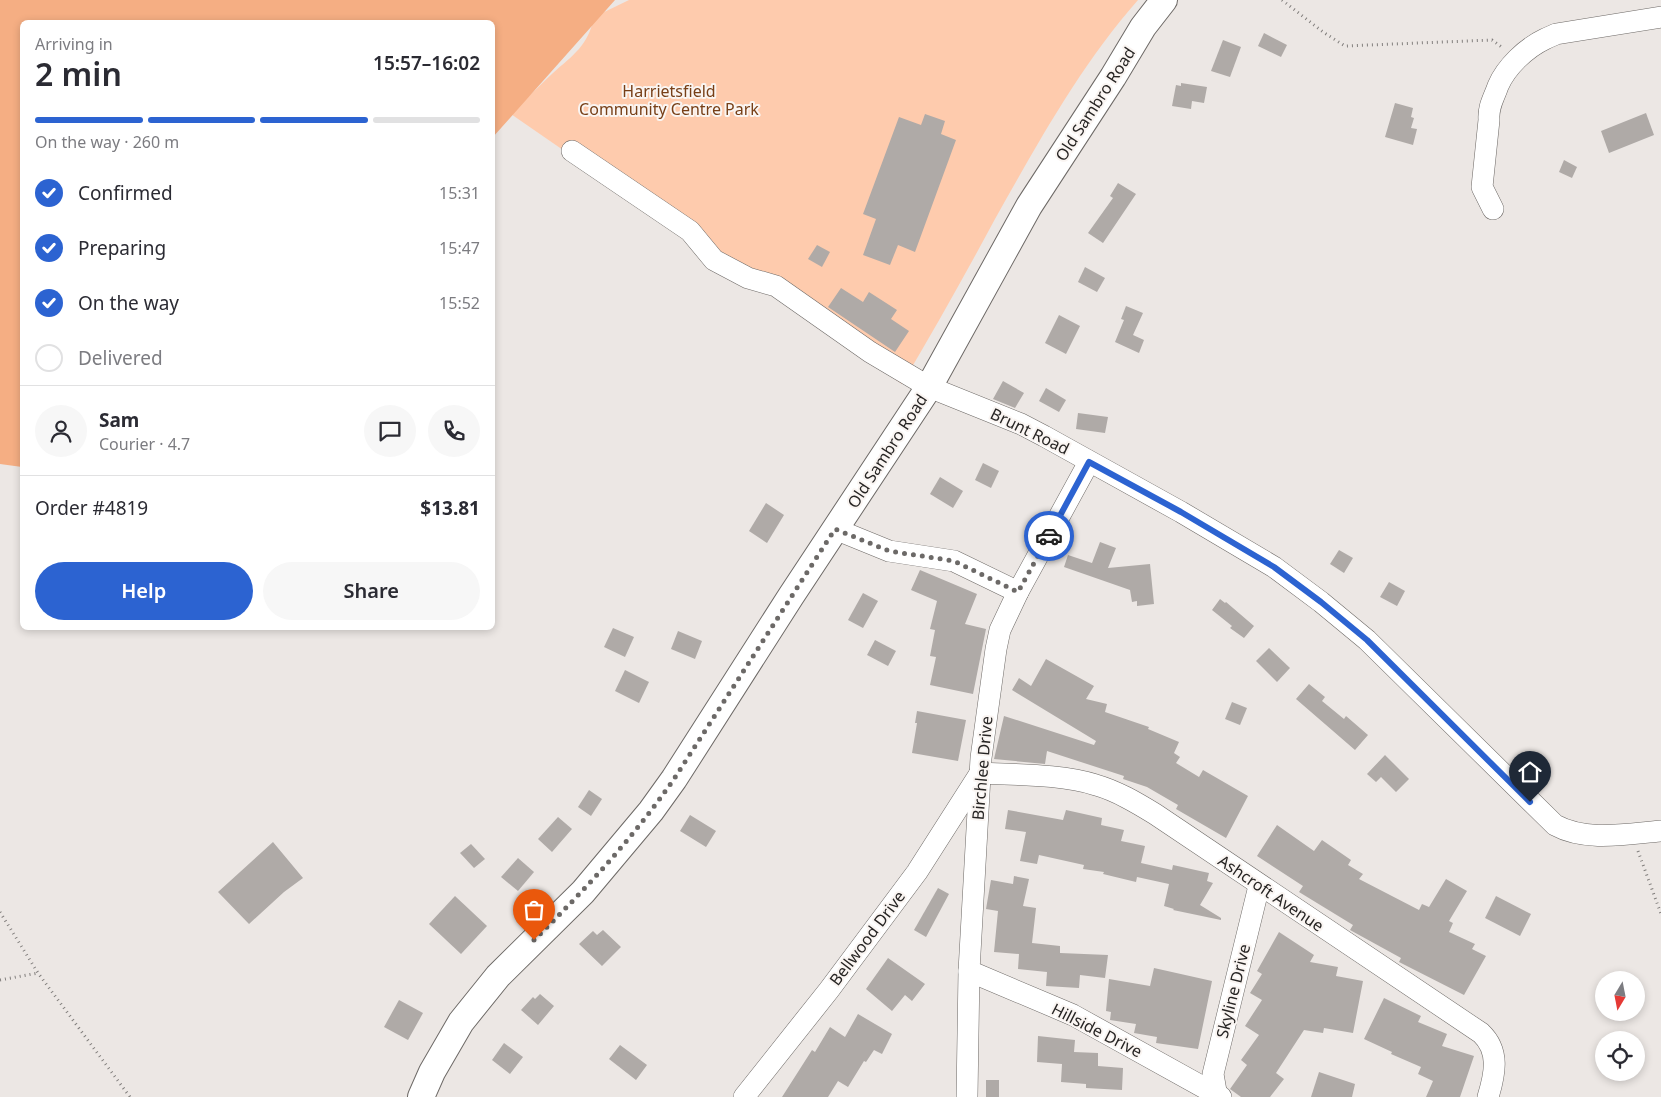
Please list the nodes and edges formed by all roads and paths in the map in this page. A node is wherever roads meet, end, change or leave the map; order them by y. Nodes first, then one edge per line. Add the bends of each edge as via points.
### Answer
1 (1164, 0) edge
2 (1282, 0) edge
3 (1661, 17) edge
4 (1518, 60) junction
5 (572, 150) dead end
6 (1493, 209) dead end
7 (929, 387) junction
8 (1089, 462) junction
9 (835, 529) junction
10 (1018, 592) junction
11 (980, 773) junction
12 (1661, 831) edge
13 (1631, 834) junction
14 (1259, 886) junction
15 (0, 912) edge
16 (1661, 914) edge
17 (969, 971) junction
18 (38, 973) junction
19 (0, 980) edge
20 (1218, 1096) edge
21 (130, 1097) edge
22 (422, 1097) edge
23 (744, 1097) edge
24 (967, 1097) edge
25 (1488, 1097) edge

1 - 7 main road, Old Sambro Road via 1029,206
2 - 4 path via 1345,46 1492,40
3 - 4 street via 1556,34
4 - 6 street via 1499,81 1488,112 1482,187
5 - 7 street, Brunt Road via 690,231 714,260 748,278 776,286 870,352
7 - 8 street, Brunt Road via 1021,424
7 - 9 main road, Old Sambro Road
8 - 10 street, Birchlee Drive
8 - 13 street, Brunt Road via 1274,567 1321,602 1367,640 1554,825 1579,835
9 - 10 street via 889,551 954,561
9 - 22 main road, Old Sambro Road via 652,812 583,892 498,976 461,1022 432,1072
10 - 11 street, Birchlee Drive via 1000,630 996,649
11 - 14 street, Ashcroft Avenue via 1064,779 1096,785 1155,814
11 - 17 street, Birchlee Drive
11 - 23 street, Bellwood Drive via 916,872 829,990
12 - 13 street, Brunt Road
13 - 16 path
14 - 20 street, Skyline Drive via 1213,1074
14 - 25 street, Ashcroft Avenue via 1481,1033 1493,1048 1495,1069
15 - 18 path
17 - 20 street, Hillside Drive via 1073,1015
17 - 24 street, Birchlee Drive
18 - 19 path
18 - 21 path

